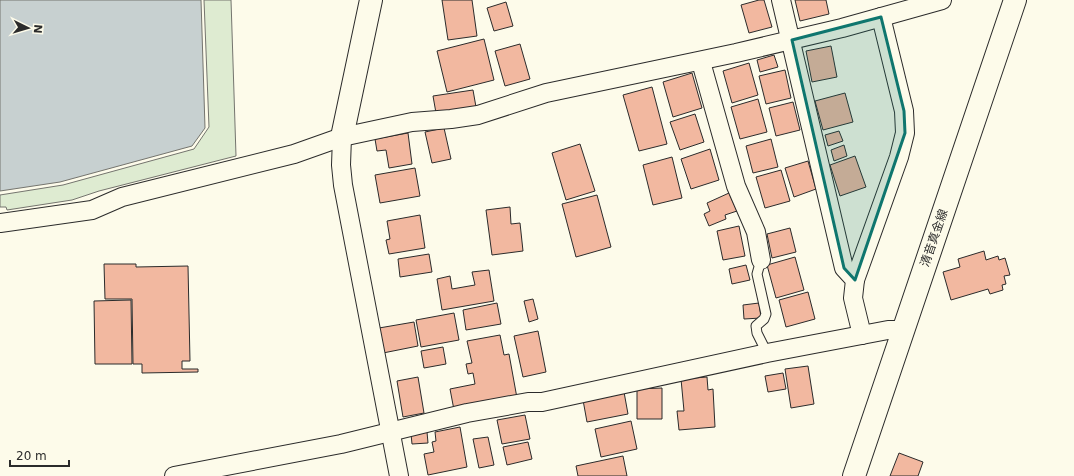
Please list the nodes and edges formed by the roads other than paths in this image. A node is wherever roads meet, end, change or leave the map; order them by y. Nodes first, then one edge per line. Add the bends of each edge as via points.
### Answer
1 (371, 0) edge
2 (781, 0) edge
3 (942, 0) edge
4 (1016, 0) edge
5 (881, 16) junction
6 (792, 40) junction
7 (701, 62) junction
8 (342, 138) junction
9 (0, 223) edge
10 (761, 260) joint
11 (855, 280) junction
12 (903, 330) junction
13 (862, 335) junction
14 (766, 353) junction
15 (389, 432) junction
16 (174, 476) edge
17 (399, 476) edge
18 (854, 476) edge

1 - 8 main road
2 - 6 street
3 - 5 street
4 - 12 main road, 清音真金線
5 - 6 street
5 - 11 street via 904,111 905,133 899,157
6 - 7 street
6 - 11 street via 844,268
7 - 8 street via 546,93 464,118 412,122
7 - 10 street via 736,186 756,232
8 - 9 street via 294,154 122,197 92,210
8 - 15 street via 343,185
10 - 14 lane via 757,274 766,314 756,326 756,333
11 - 13 street via 853,298
12 - 13 street
12 - 18 main road, 清音真金線
13 - 14 street
14 - 15 street via 542,402 528,402 467,413
15 - 16 street via 341,444
15 - 17 street

